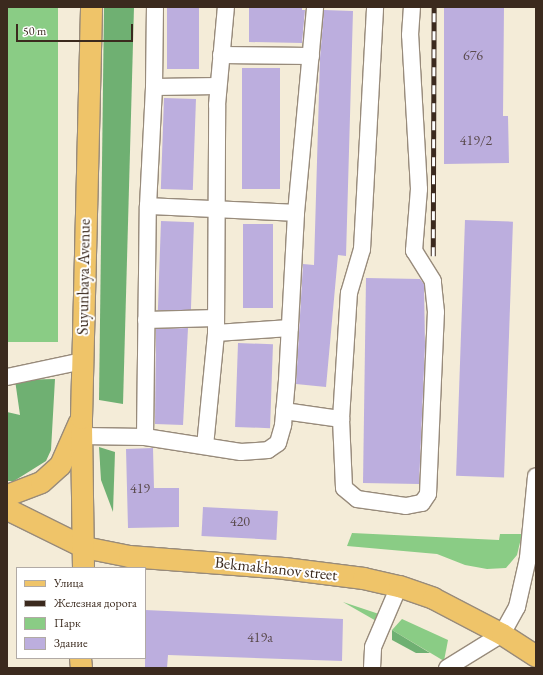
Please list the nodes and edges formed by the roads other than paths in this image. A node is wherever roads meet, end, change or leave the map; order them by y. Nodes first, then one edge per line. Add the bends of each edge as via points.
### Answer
1 (91, 7) edge
2 (155, 7) edge
3 (226, 7) edge
4 (315, 7) edge
5 (375, 7) edge
6 (412, 7) edge
7 (221, 55) junction
8 (311, 56) junction
9 (218, 86) junction
10 (154, 87) junction
11 (148, 206) junction
12 (216, 209) junction
13 (296, 213) junction
14 (146, 320) junction
15 (216, 326) junction
16 (290, 328) junction
17 (82, 361) junction
18 (7, 378) edge
19 (284, 411) junction
20 (341, 419) junction
21 (81, 427) junction
22 (145, 437) junction
23 (206, 446) junction
24 (536, 476) edge
25 (7, 495) edge
26 (7, 509) edge
27 (533, 530) edge
28 (84, 547) junction
29 (83, 567) edge
30 (399, 586) junction
31 (502, 634) junction
32 (536, 656) edge
33 (372, 668) edge
34 (447, 668) edge

1 - 17 main road, Suyunbaya Avenue
2 - 10 street
3 - 7 street
4 - 8 street
5 - 20 street via 362,249 348,293
6 - 20 street via 410,34 419,189 414,251 433,281 436,312 428,494 422,504 406,506 357,499 344,488
7 - 8 street
7 - 9 street
8 - 13 street
9 - 10 street
9 - 12 street
10 - 11 street
11 - 12 street
11 - 14 street
12 - 13 street
12 - 15 street
13 - 16 street
14 - 15 street
14 - 22 street
15 - 16 street
15 - 23 street
16 - 19 street
17 - 18 street
17 - 21 main road, Suyunbaya Avenue
19 - 20 street
19 - 23 street via 278,443 268,450 241,452
21 - 22 street
21 - 25 main road via 60,465 41,482
21 - 28 main road, Suyunbaya Avenue
22 - 23 street
24 - 27 street
26 - 28 main road, Bekmakhanov street
27 - 31 street via 524,588
28 - 29 main road, Suyunbaya Avenue
28 - 30 main road, Bekmakhanov street via 129,556 292,569 363,578
30 - 31 main road, Bekmakhanov street via 433,598
30 - 33 street via 373,647
31 - 32 main road, Bekmakhanov street
31 - 34 street

